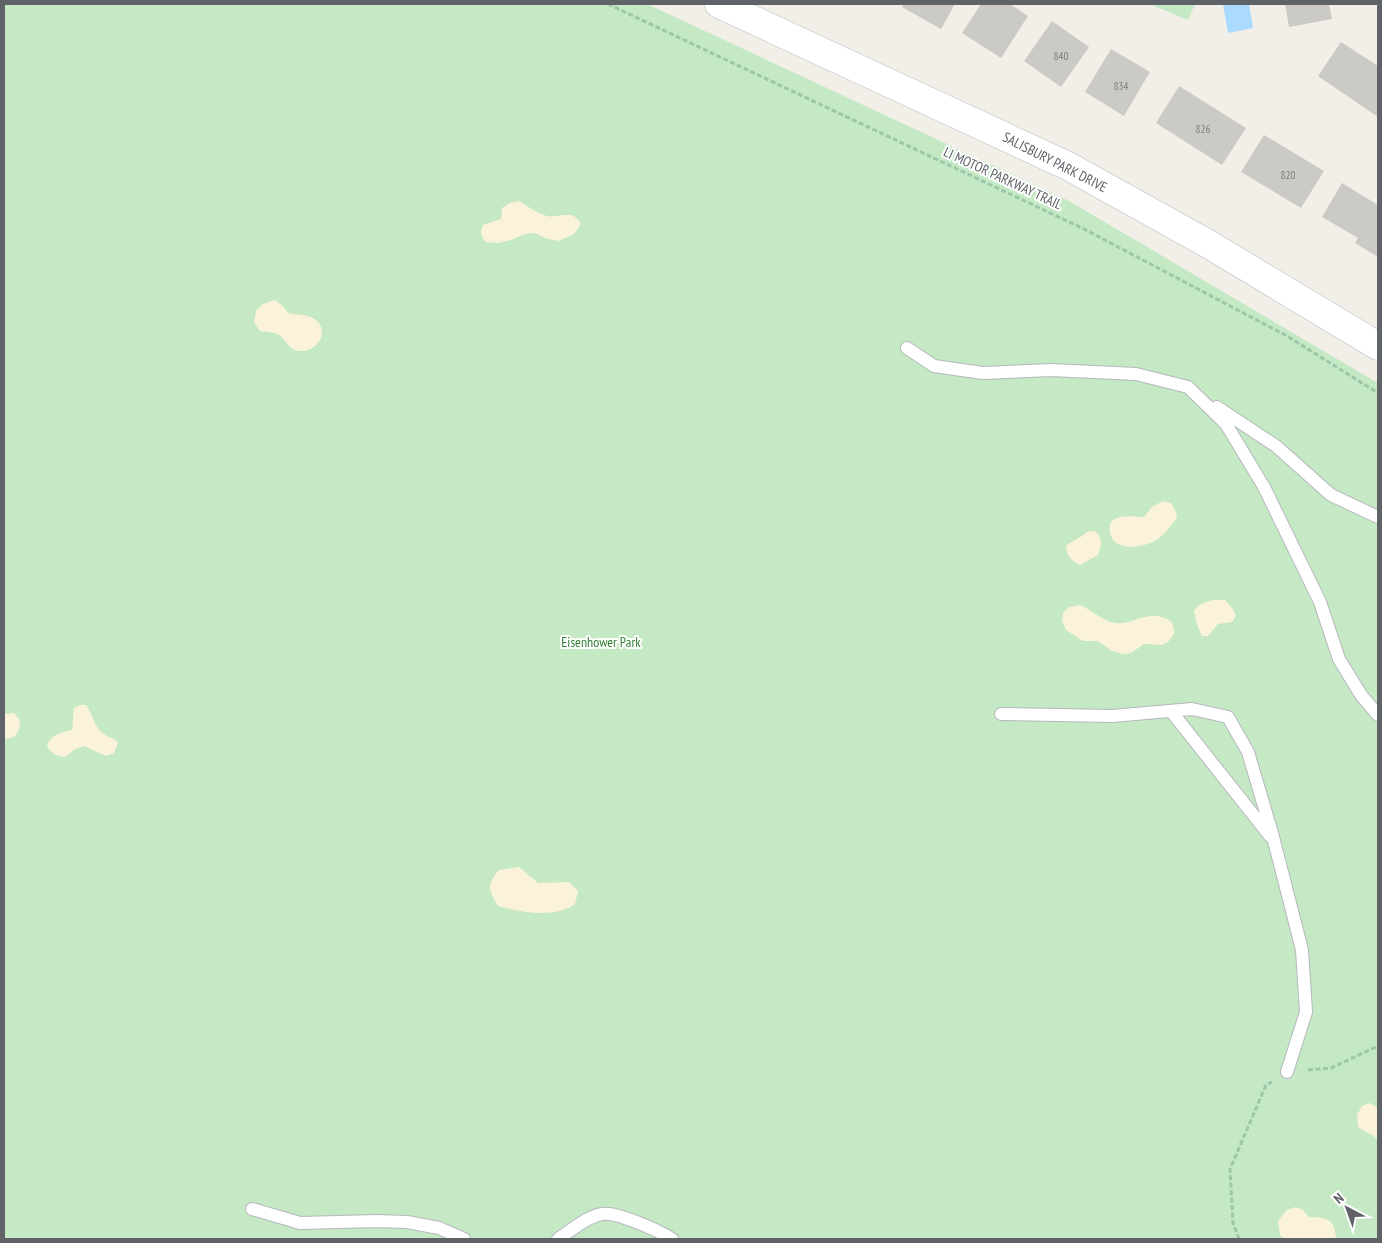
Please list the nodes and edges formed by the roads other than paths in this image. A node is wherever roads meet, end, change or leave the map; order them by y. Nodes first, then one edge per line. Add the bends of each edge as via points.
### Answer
1 (719, 4) edge
2 (1378, 346) edge
3 (907, 348) dead end
4 (1188, 387) junction
5 (1378, 518) edge
6 (1170, 711) junction
7 (1001, 714) dead end
8 (1378, 716) edge
9 (1274, 842) junction
10 (1287, 1072) road end
11 (252, 1209) dead end
12 (464, 1239) edge
13 (558, 1239) edge
14 (672, 1239) edge

1 - 2 main road, SALISBURY PARK DRIVE via 1068,166 1210,245
3 - 4 lane via 934,366 983,373 1051,370 1136,374
4 - 5 lane via 1276,446 1331,494
4 - 8 lane via 1226,424 1264,487 1320,602 1339,659
6 - 7 lane via 1112,716
6 - 9 lane
6 - 9 lane via 1192,709 1228,717 1248,752
9 - 10 lane via 1302,950 1306,1012
11 - 12 lane via 300,1223 407,1222 439,1228
13 - 14 lane via 604,1213 628,1219

